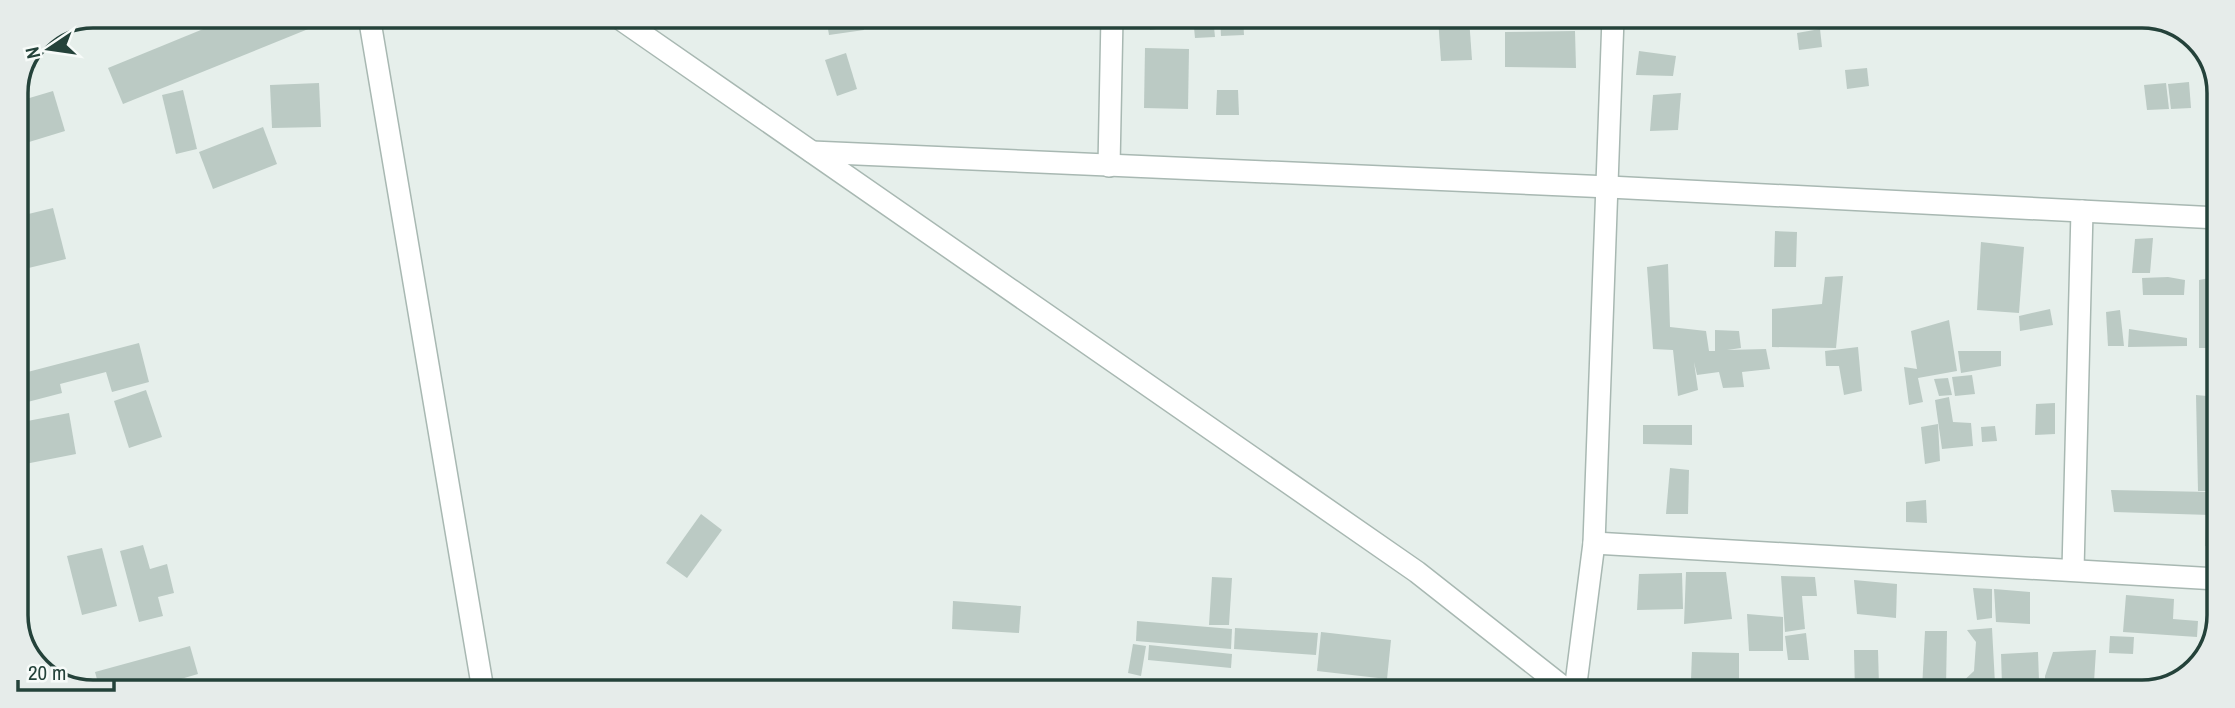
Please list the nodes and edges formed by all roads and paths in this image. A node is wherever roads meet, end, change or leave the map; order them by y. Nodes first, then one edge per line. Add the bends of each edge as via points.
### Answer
1 (371, 28) edge
2 (633, 28) edge
3 (1112, 28) edge
4 (1613, 28) edge
5 (812, 152) junction
6 (1109, 166) junction
7 (1609, 187) junction
8 (2082, 211) junction
9 (2207, 217) edge
10 (1594, 543) junction
11 (2073, 570) junction
12 (2207, 578) edge
13 (481, 680) edge
14 (1554, 680) edge
15 (1576, 680) edge

1 - 13 street
2 - 5 street
3 - 6 street
4 - 7 street
5 - 6 street
5 - 14 street via 1417,572
6 - 7 street
7 - 8 street
7 - 10 street
8 - 9 street
8 - 11 street
10 - 11 street
10 - 15 street
11 - 12 street

